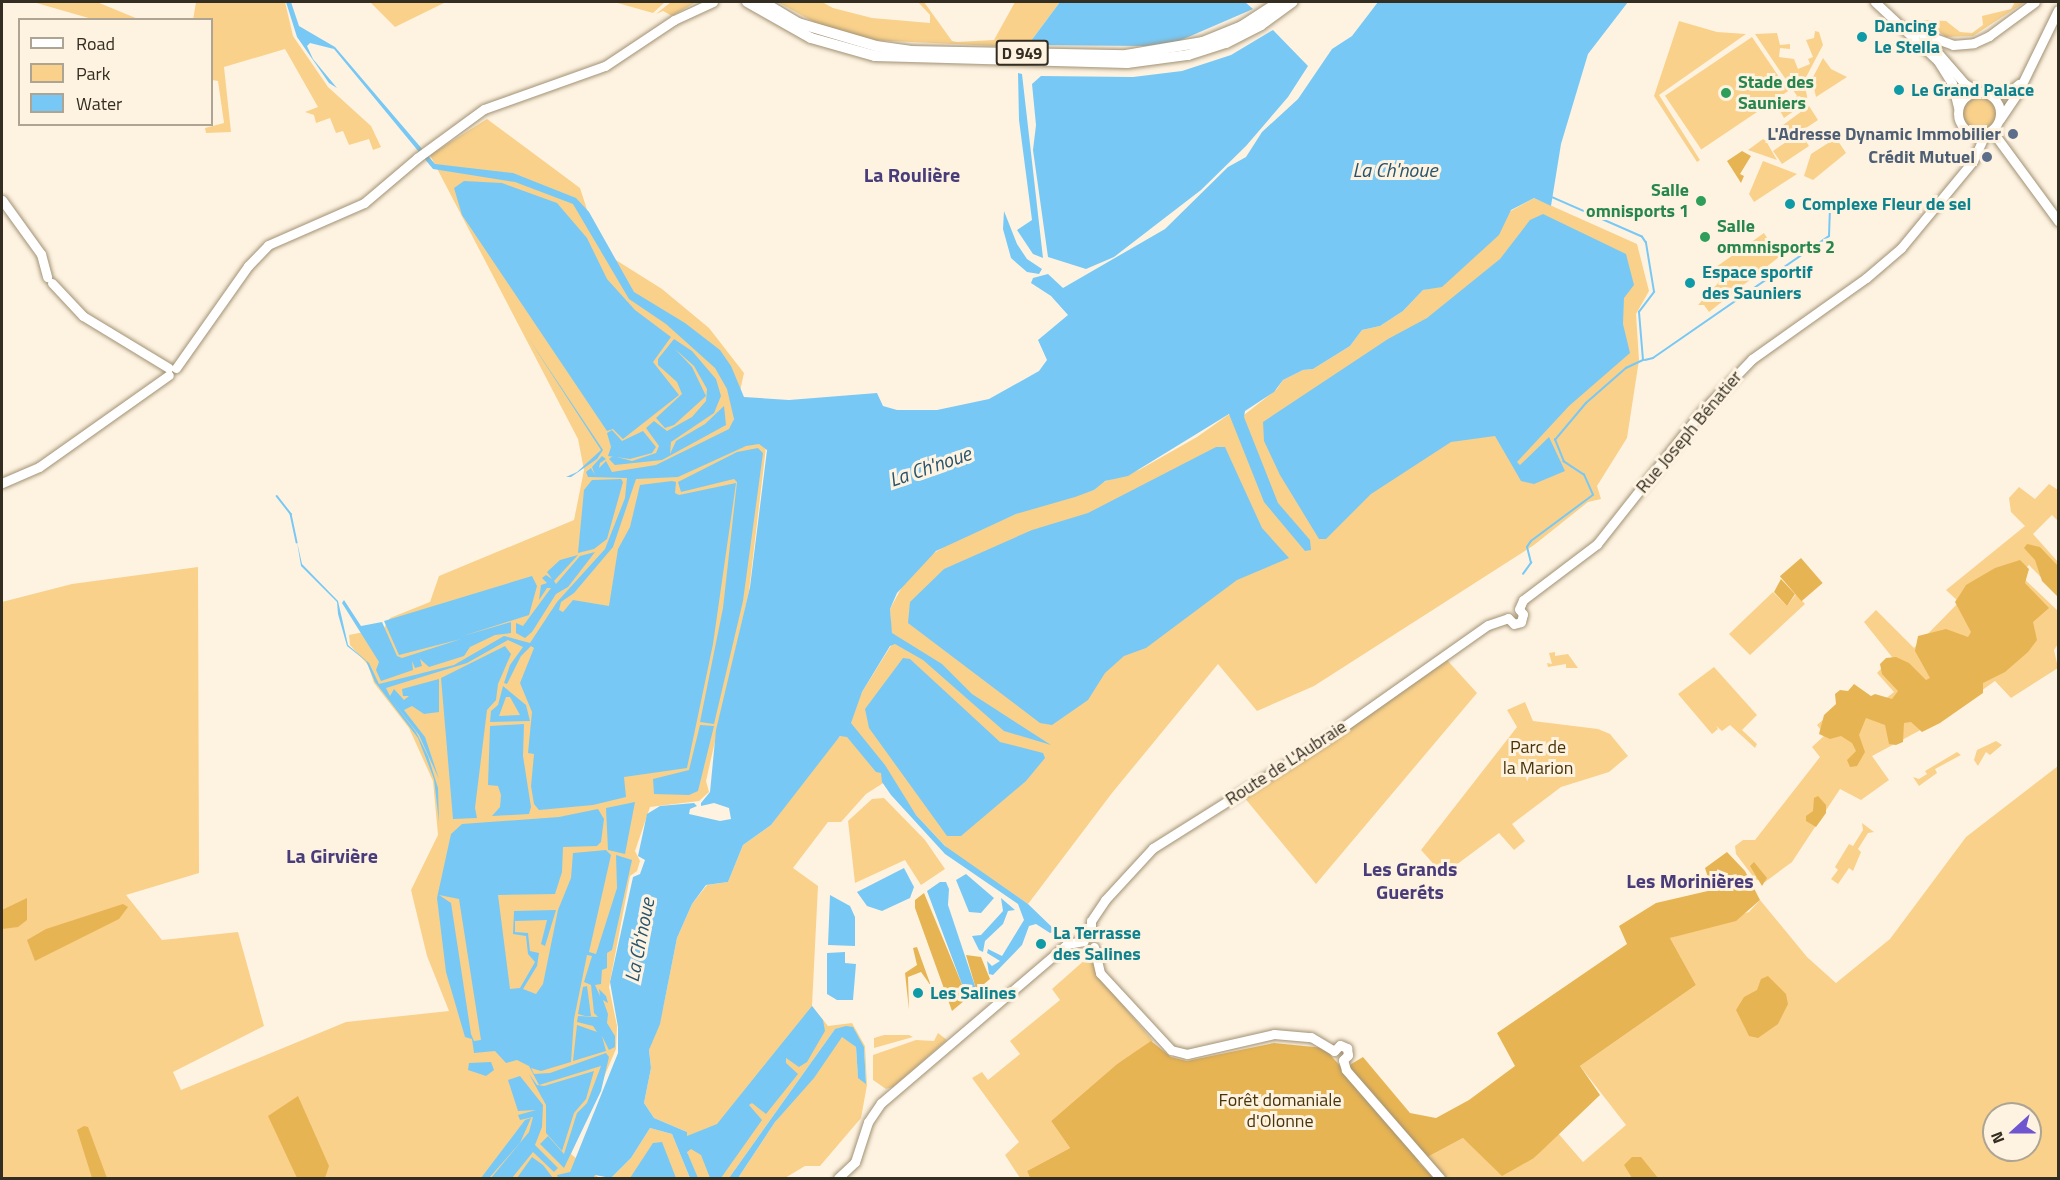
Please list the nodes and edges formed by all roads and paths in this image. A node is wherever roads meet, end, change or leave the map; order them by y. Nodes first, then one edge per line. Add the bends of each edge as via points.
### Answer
1 (701, 2) edge
2 (713, 2) edge
3 (747, 2) edge
4 (763, 2) edge
5 (1279, 2) edge
6 (1293, 2) edge
7 (1875, 2) edge
8 (1884, 2) edge
9 (2035, 2) edge
10 (2058, 10) edge
11 (690, 11) junction
12 (1918, 32) junction
13 (2021, 83) junction
14 (1977, 91) junction
15 (1991, 94) junction
16 (1958, 107) junction
17 (2000, 119) junction
18 (1969, 132) junction
19 (1988, 132) junction
20 (1969, 164) junction
21 (2, 200) edge
22 (2058, 221) edge
23 (171, 370) junction
24 (2, 483) edge
25 (1508, 618) joint
26 (1091, 932) junction
27 (1084, 940) junction
28 (1094, 947) junction
29 (838, 1179) edge
30 (1440, 1179) edge

1 - 11 street
2 - 11 street
3 - 6 main road, D 949 via 811,38 874,56 1127,63 1188,55 1226,43
4 - 5 main road, D 949 via 798,23 876,46 910,51 1126,55 1203,42 1242,26
7 - 16 street via 1938,62 1952,82
8 - 12 street
9 - 12 street via 1989,36 1974,42 1948,44
10 - 13 street
11 - 23 street via 605,66 484,109 364,203 287,234 259,253
12 - 14 street via 1965,84
13 - 15 street via 2009,92
13 - 17 street
14 - 15 street
14 - 16 street via 1966,96
15 - 17 street via 1998,104
16 - 18 street via 1960,122
17 - 19 street
18 - 19 street
18 - 20 street via 1974,146
19 - 20 street, Rue Joseph Bénatier
19 - 22 street
20 - 25 street, Rue Joseph Bénatier via 1888,260 1785,333 1732,379 1597,544 1523,600 1519,609 1523,614 1521,622 1514,624
21 - 23 street via 41,254 49,280 83,316
23 - 24 street via 39,467
25 - 26 street, Route de L'Aubraie via 1488,625 1329,736 1153,848 1105,900 1090,921
26 - 27 street
26 - 28 street via 1099,940
27 - 28 street via 1087,946
27 - 29 street via 1065,946 881,1103 868,1122 855,1162
28 - 30 street via 1100,973 1171,1050 1187,1054 1274,1034 1311,1037 1334,1051 1340,1045 1347,1048 1348,1055 1343,1060 1346,1070

